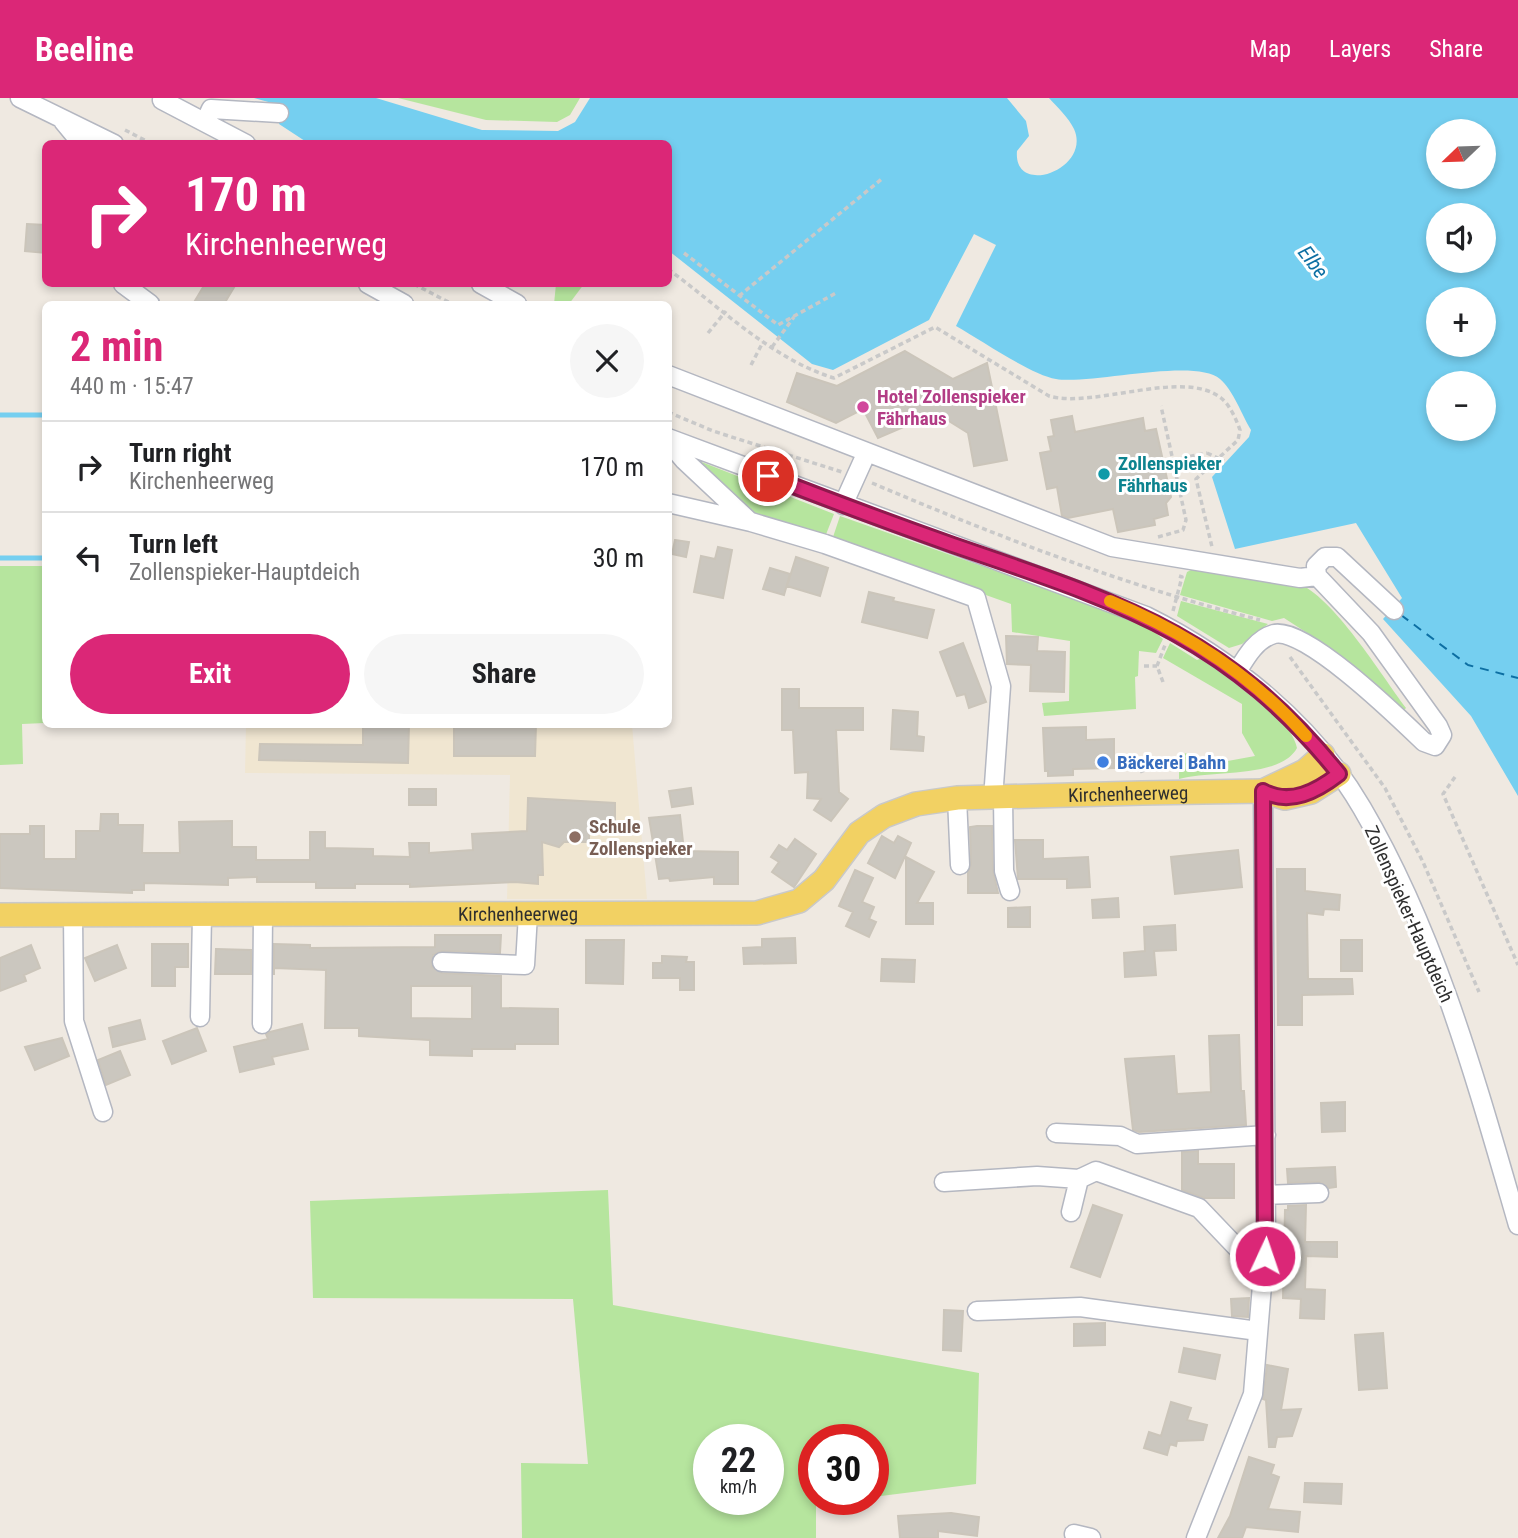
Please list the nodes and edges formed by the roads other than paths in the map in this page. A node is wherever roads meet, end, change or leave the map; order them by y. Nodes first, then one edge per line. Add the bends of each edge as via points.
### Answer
1 (20, 98) edge
2 (162, 100) dead end
3 (279, 113) dead end
4 (58, 116) junction
5 (205, 122) junction
6 (79, 140) edge
7 (106, 140) edge
8 (239, 140) edge
9 (127, 287) edge
10 (373, 287) edge
11 (486, 287) edge
12 (146, 301) edge
13 (399, 301) edge
14 (512, 301) edge
15 (672, 378) edge
16 (672, 441) edge
17 (672, 444) edge
18 (866, 454) junction
19 (672, 504) edge
20 (843, 505) junction
21 (751, 522) junction
22 (1317, 576) junction
23 (1394, 610) dead end
24 (1237, 672) junction
25 (1323, 754) junction
26 (1339, 774) junction
27 (1263, 791) junction
28 (957, 798) junction
29 (998, 798) junction
30 (960, 865) dead end
31 (1010, 891) dead end
32 (528, 914) junction
33 (0, 915) edge
34 (73, 915) junction
35 (202, 915) junction
36 (263, 915) junction
37 (442, 962) dead end
38 (200, 1017) dead end
39 (262, 1024) dead end
40 (103, 1112) dead end
41 (1056, 1132) dead end
42 (1266, 1135) junction
43 (1079, 1179) junction
44 (944, 1182) dead end
45 (1319, 1193) dead end
46 (1266, 1195) junction
47 (1071, 1212) dead end
48 (1518, 1225) edge
49 (1263, 1275) junction
50 (977, 1311) dead end
51 (1258, 1331) junction
52 (1196, 1538) edge

1 - 4 street
2 - 5 street
3 - 5 street via 211,109
4 - 6 street
4 - 7 street
5 - 8 street
9 - 12 street
10 - 13 street
11 - 14 street
15 - 18 street
16 - 20 street, Zollenspieker-Hauptdeich
17 - 21 street
18 - 20 street
18 - 22 street via 1065,531 1137,552 1300,578
19 - 21 street
20 - 24 street, Zollenspieker-Hauptdeich via 1146,616
21 - 29 street via 976,597 1001,686
22 - 23 street via 1320,560 1337,557
22 - 24 street via 1396,665 1438,726 1440,742 1430,746 1424,742 1366,689 1299,638 1277,633 1263,639
24 - 25 street, Zollenspieker-Hauptdeich via 1290,717
25 - 26 street, Zollenspieker-Hauptdeich
25 - 27 main road, Kirchenheerweg via 1305,771
26 - 27 main road, Kirchenheerweg via 1297,796
26 - 48 street, Zollenspieker-Hauptdeich via 1393,867 1449,1003
27 - 29 main road, Kirchenheerweg
27 - 42 street
28 - 29 main road, Kirchenheerweg
28 - 30 street
28 - 32 main road, Kirchenheerweg via 909,806 868,826 811,892 771,911 740,915
29 - 31 street
32 - 36 main road, Kirchenheerweg
32 - 37 street via 525,965
33 - 34 main road, Kirchenheerweg
34 - 35 main road, Kirchenheerweg
34 - 40 street via 74,1021
35 - 36 main road, Kirchenheerweg
35 - 38 street
36 - 39 street
41 - 42 street via 1120,1136 1137,1144
42 - 46 street
43 - 44 street via 1037,1176
43 - 47 street
43 - 49 street via 1096,1171 1199,1208
45 - 46 street
46 - 49 street
49 - 51 street
50 - 51 street via 1080,1307
51 - 52 street via 1253,1394

